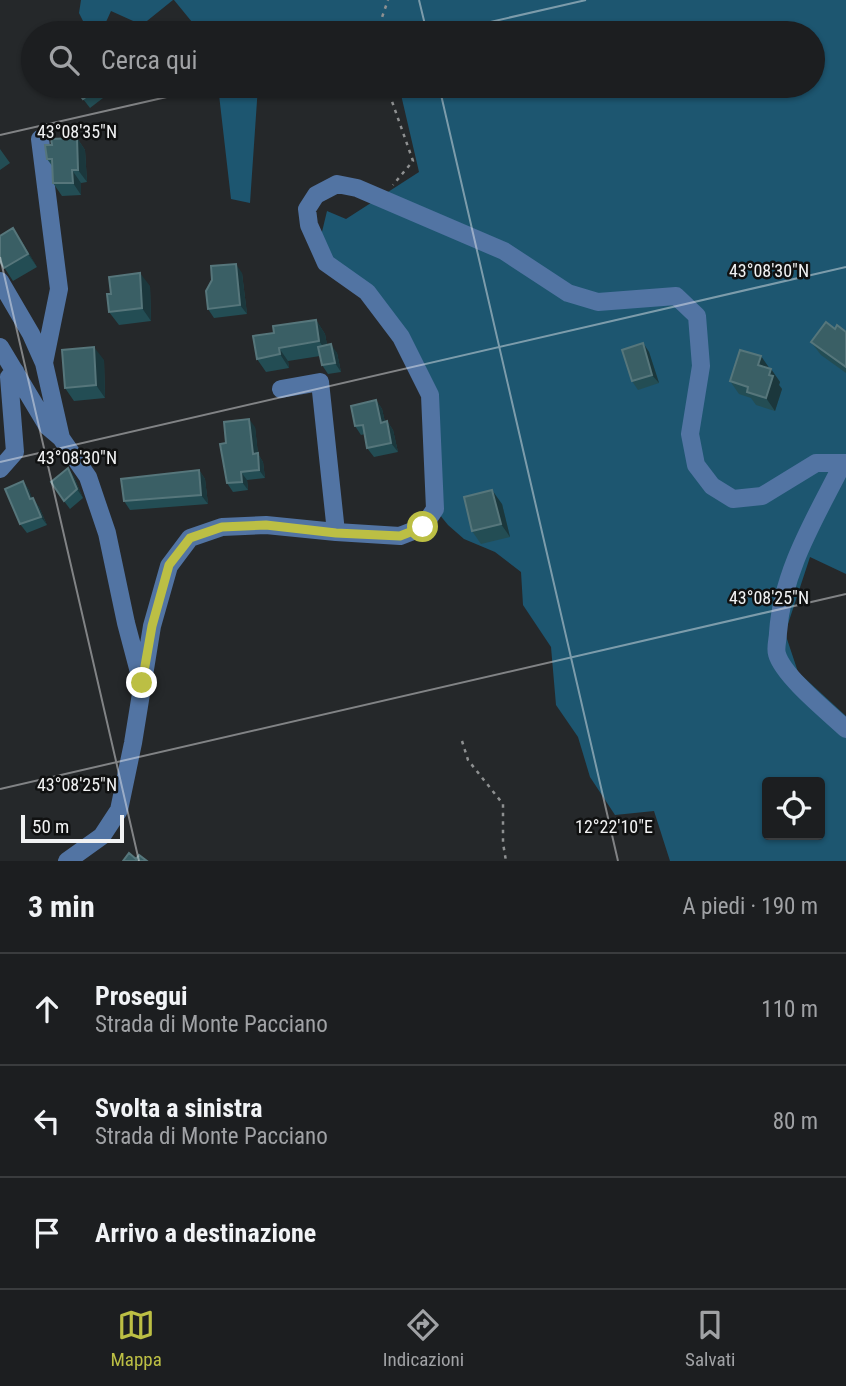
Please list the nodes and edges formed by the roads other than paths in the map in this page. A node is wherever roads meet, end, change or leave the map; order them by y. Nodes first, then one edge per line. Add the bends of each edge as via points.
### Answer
1 (40, 139) dead end
2 (0, 281) edge
3 (0, 347) edge
4 (44, 363) junction
5 (15, 371) junction
6 (281, 389) dead end
7 (61, 438) junction
8 (845, 463) edge
9 (0, 469) edge
10 (336, 533) junction
11 (142, 683) junction
12 (846, 729) edge
13 (67, 861) edge

1 - 4 street via 59,289
2 - 4 street
3 - 5 street
4 - 7 street
5 - 7 street via 48,427
5 - 9 street via 9,377 15,452
6 - 10 street via 320,382
7 - 11 street via 88,477 107,533
8 - 10 street via 816,463 762,496 733,499 712,486 696,465 690,434 701,366 697,316 676,296 598,302 568,293 503,251 382,198 337,184 316,195 307,209 309,225 326,262 367,292 401,337 430,395 435,509 423,527 400,536
8 - 12 street via 802,541 788,581 777,654 791,676
10 - 11 street via 266,525 222,527 190,538 169,565
11 - 13 street via 119,810 102,836

